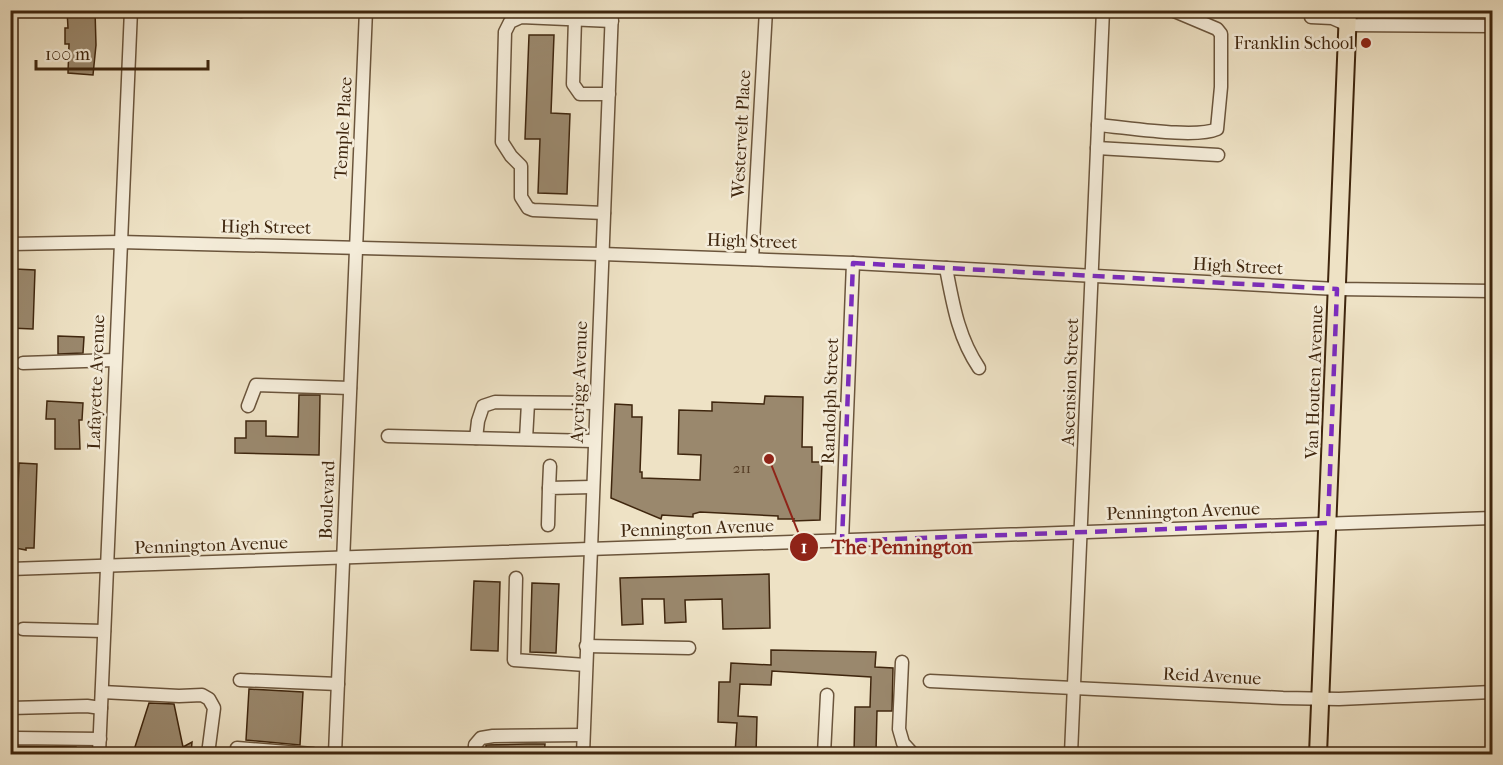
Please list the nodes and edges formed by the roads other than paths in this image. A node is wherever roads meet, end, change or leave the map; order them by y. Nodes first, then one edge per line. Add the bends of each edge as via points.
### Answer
1 (131, 10) edge
2 (366, 10) edge
3 (766, 10) edge
4 (1103, 10) edge
5 (1172, 10) edge
6 (612, 16) edge
7 (1311, 17) dead end
8 (1348, 18) edge
9 (575, 19) junction
10 (1492, 26) edge
11 (609, 94) junction
12 (1098, 125) junction
13 (1096, 148) junction
14 (1218, 154) dead end
15 (604, 213) junction
16 (120, 242) junction
17 (10, 244) edge
18 (356, 247) junction
19 (602, 254) junction
20 (752, 259) junction
21 (854, 263) junction
22 (946, 268) junction
23 (1092, 276) junction
24 (1337, 289) junction
25 (1492, 291) edge
26 (115, 360) junction
27 (23, 363) dead end
28 (979, 368) dead end
29 (350, 388) junction
30 (528, 403) junction
31 (596, 403) junction
32 (248, 406) dead end
33 (388, 436) dead end
34 (476, 438) junction
35 (526, 439) junction
36 (594, 441) junction
37 (550, 466) dead end
38 (592, 487) junction
39 (549, 488) junction
40 (1492, 518) edge
41 (1328, 523) junction
42 (548, 525) dead end
43 (1081, 532) junction
44 (842, 541) junction
45 (590, 550) junction
46 (343, 558) junction
47 (107, 566) junction
48 (10, 569) edge
49 (516, 578) dead end
50 (23, 629) dead end
51 (104, 632) junction
52 (586, 646) junction
53 (689, 648) dead end
54 (902, 662) dead end
55 (586, 665) junction
56 (240, 680) dead end
57 (930, 681) dead end
58 (338, 684) junction
59 (1074, 688) junction
60 (102, 692) junction
61 (1492, 692) edge
62 (827, 695) dead end
63 (1321, 698) junction
64 (10, 708) edge
65 (101, 708) junction
66 (583, 735) junction
67 (100, 739) junction
68 (10, 740) edge
69 (237, 748) dead end
70 (99, 754) edge
71 (208, 754) edge
72 (313, 754) edge
73 (335, 754) edge
74 (475, 754) edge
75 (582, 754) edge
76 (824, 754) edge
77 (913, 754) edge
78 (1071, 754) edge
79 (1318, 754) edge

1 - 16 street, Lafayette Avenue
2 - 18 street, Temple Place
3 - 20 street, Westervelt Place
4 - 12 street, Ascension Street
5 - 12 street via 1221,34 1217,129 1186,132
6 - 9 street
6 - 11 street, Aycrigg Avenue
7 - 8 street
8 - 10 street
8 - 24 main road, Van Houten Avenue
9 - 11 street via 573,84 580,94
9 - 15 street via 521,17 506,27 502,142 521,166 521,197 528,208
11 - 15 street, Aycrigg Avenue
12 - 13 street, Ascension Street
13 - 14 street
13 - 23 street, Ascension Street
15 - 19 street, Aycrigg Avenue
16 - 17 street, High Street
16 - 18 street, High Street
16 - 26 street, Lafayette Avenue
18 - 19 street, High Street
18 - 29 street, Boulevard
19 - 20 street, High Street
19 - 31 street, Aycrigg Avenue
20 - 21 street, High Street
21 - 22 street, High Street
21 - 44 street, Randolph Street
22 - 23 street, High Street
22 - 28 street via 956,319
23 - 24 street, High Street
23 - 43 street, Ascension Street
24 - 25 street, High Street
24 - 41 main road, Van Houten Avenue
26 - 27 street
26 - 47 street, Lafayette Avenue
29 - 32 street via 256,385
29 - 46 street, Boulevard
30 - 31 street
30 - 34 street via 495,402 483,406
30 - 35 street
31 - 36 street, Aycrigg Avenue
33 - 34 street
34 - 35 street
35 - 36 street
36 - 38 street, Aycrigg Avenue
37 - 39 street
38 - 39 street
38 - 45 street, Aycrigg Avenue
39 - 42 street
40 - 41 street, Pennington Avenue
41 - 43 street, Pennington Avenue
41 - 63 main road, Van Houten Avenue
43 - 44 street, Pennington Avenue
43 - 59 street, Ascension Street
44 - 45 street, Pennington Avenue
45 - 46 street, Pennington Avenue
45 - 52 street, Aycrigg Avenue
46 - 47 street, Pennington Avenue
46 - 58 street, Boulevard
47 - 48 street, Pennington Avenue
47 - 51 street, Lafayette Avenue
49 - 55 street via 514,660
50 - 51 street
51 - 60 street, Lafayette Avenue
52 - 53 street
52 - 55 street, Aycrigg Avenue
54 - 77 street via 899,729 903,743
55 - 66 street, Aycrigg Avenue
56 - 58 street
57 - 59 street, Reid Avenue
58 - 73 street, Boulevard
59 - 63 street, Reid Avenue
59 - 78 street, Ascension Street
60 - 65 street, Lafayette Avenue
60 - 71 street via 202,695 209,699 214,708
61 - 63 street, Reid Avenue
62 - 76 street
63 - 79 main road, Van Houten Avenue
64 - 65 street
65 - 67 street, Lafayette Avenue
66 - 74 street via 481,738 475,745
66 - 75 street, Aycrigg Avenue
67 - 68 street
67 - 70 street, Lafayette Avenue
69 - 72 street

